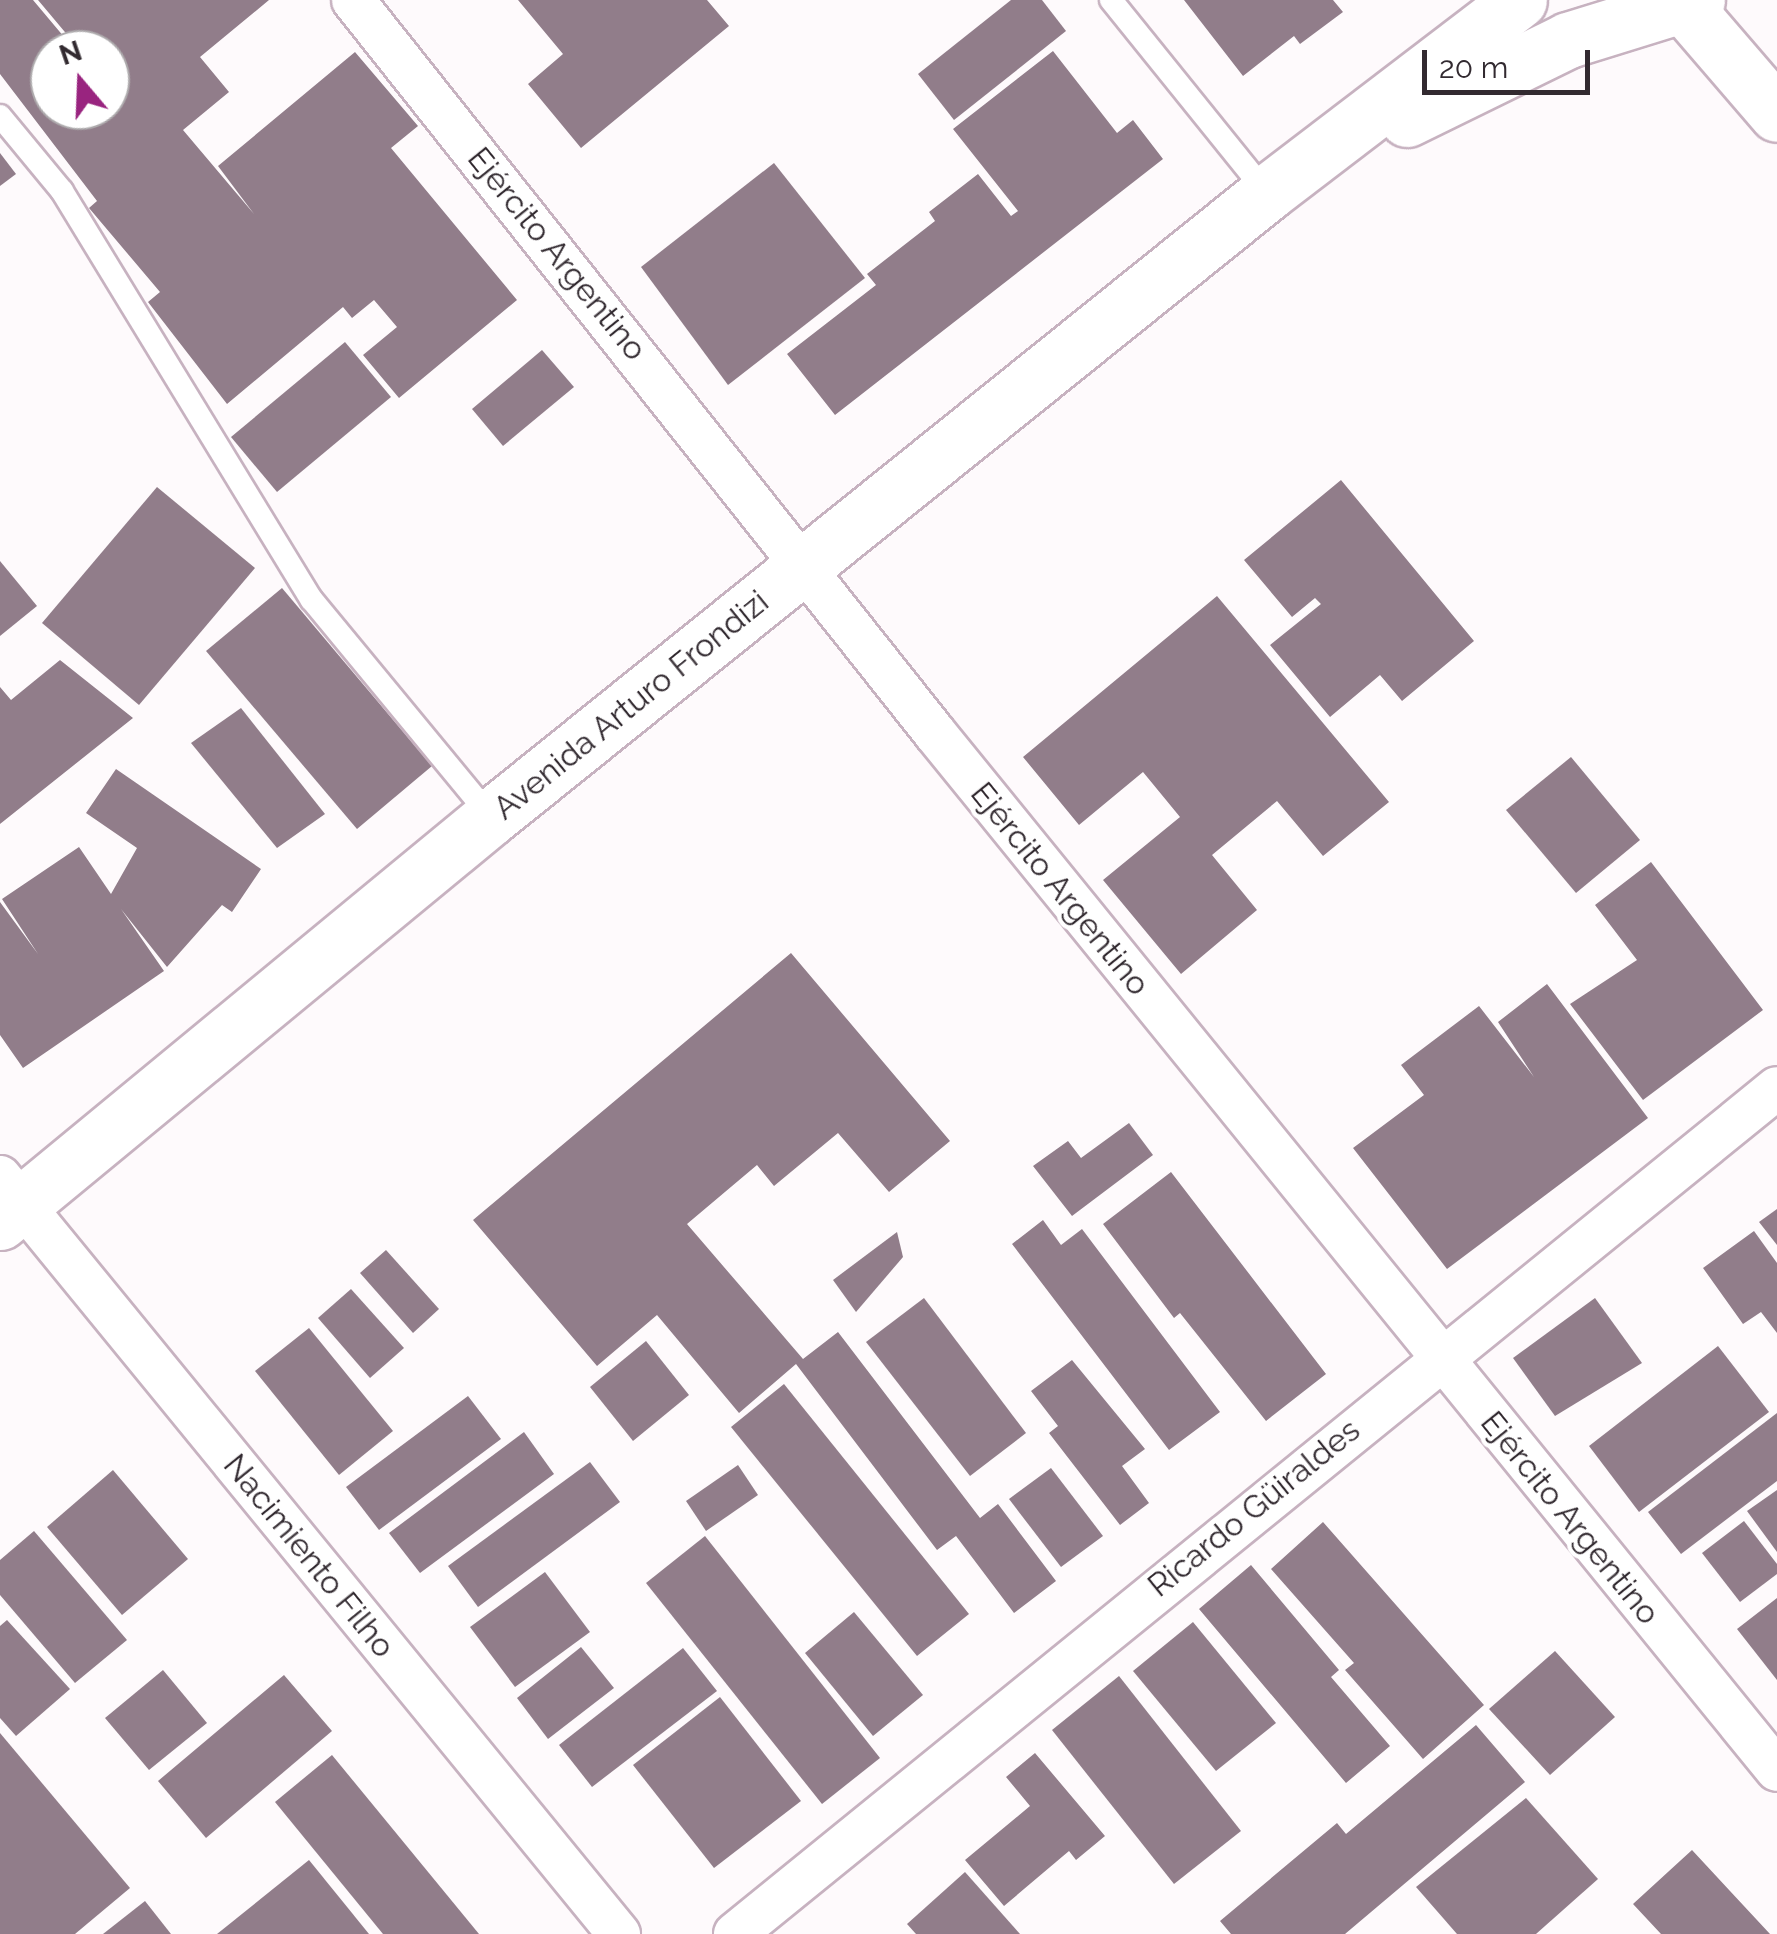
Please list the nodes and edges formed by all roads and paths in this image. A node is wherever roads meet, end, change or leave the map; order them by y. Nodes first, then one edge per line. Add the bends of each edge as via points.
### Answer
1 (353, 0) edge
2 (1110, 0) edge
3 (1519, 0) edge
4 (1687, 2) edge
5 (1777, 114) edge
6 (0, 116) edge
7 (1267, 192) junction
8 (807, 564) junction
9 (491, 817) junction
10 (1777, 1088) edge
11 (7, 1201) edge
12 (1438, 1357) junction
13 (1777, 1770) edge
14 (619, 1934) edge
15 (736, 1934) edge

1 - 8 street, Ejército Argentino
2 - 7 lane
3 - 7 main road
4 - 5 main road
4 - 7 main road via 1568,40 1489,75
6 - 9 lane via 62,191 312,600
7 - 8 main road, Avenida Arturo Frondizi
8 - 9 main road, Avenida Arturo Frondizi
8 - 12 street, Ejército Argentino via 934,732
9 - 11 main road, Avenida Arturo Frondizi
10 - 12 street, Ricardo Güiraldes
11 - 14 street, Nacimiento Filho via 151,1364
12 - 13 street, Ejército Argentino
12 - 15 street, Ricardo Güiraldes

